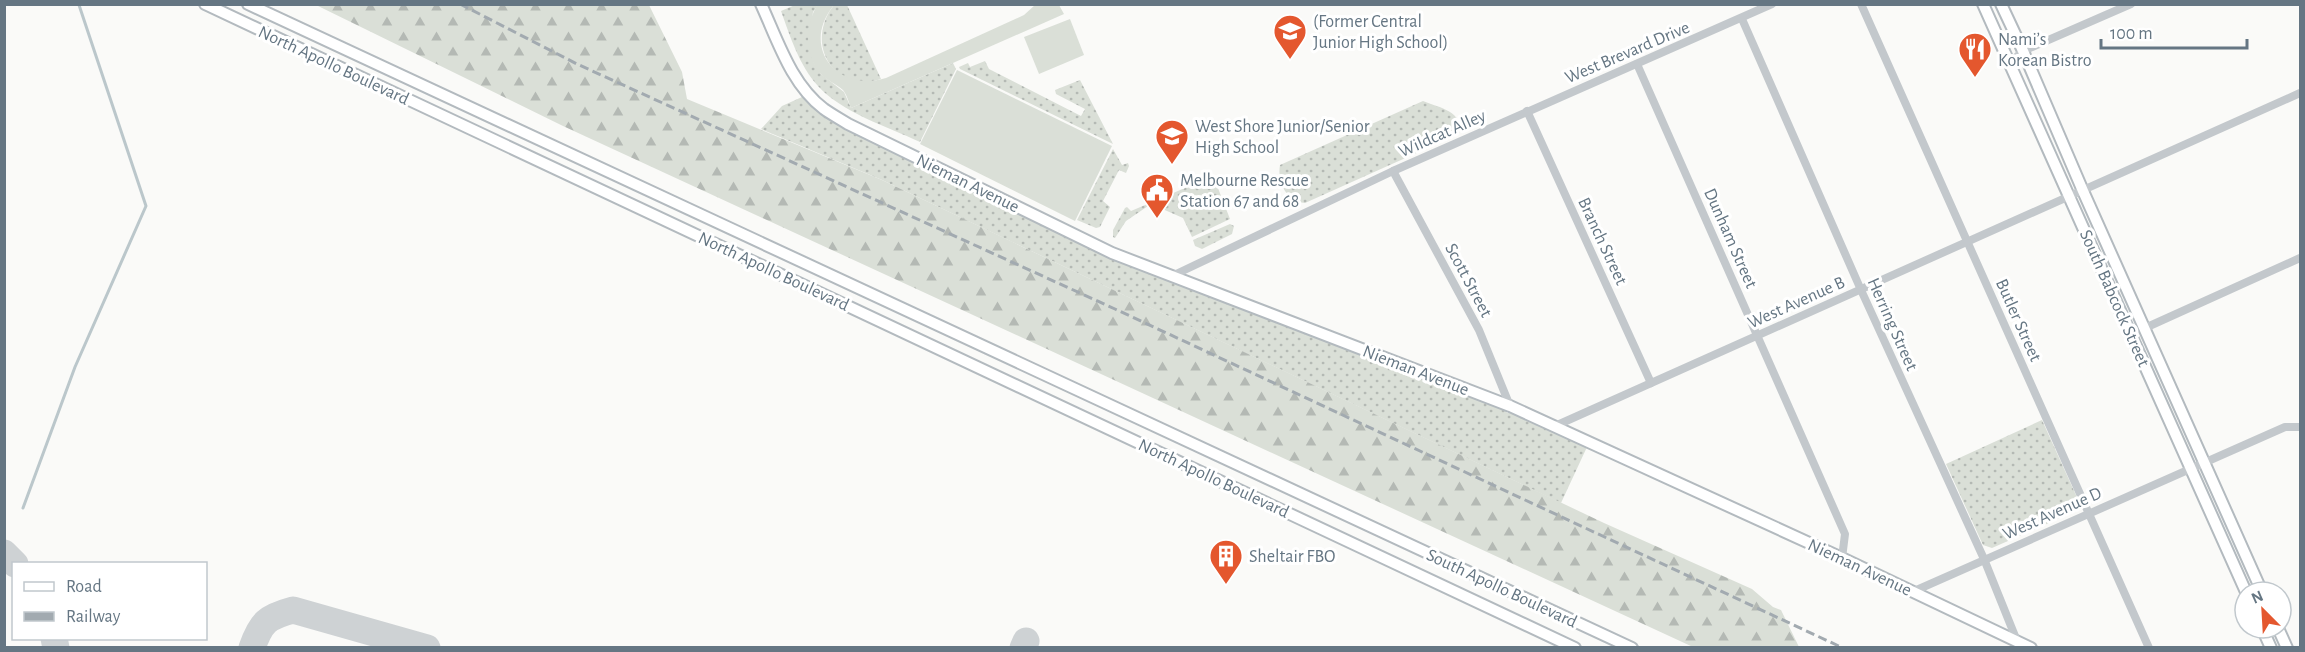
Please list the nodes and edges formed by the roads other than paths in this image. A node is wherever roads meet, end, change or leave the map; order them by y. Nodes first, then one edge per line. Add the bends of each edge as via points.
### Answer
1 (205, 4) edge
2 (248, 4) edge
3 (1772, 4) edge
4 (1861, 4) edge
5 (1983, 4) edge
6 (2001, 4) edge
7 (2131, 4) edge
8 (762, 5) edge
9 (1742, 19) junction
10 (2023, 51) junction
11 (2010, 63) junction
12 (1637, 64) junction
13 (2301, 93) edge
14 (1527, 111) junction
15 (1393, 171) junction
16 (2083, 191) junction
17 (2069, 197) junction
18 (1968, 243) junction
19 (2301, 258) edge
20 (1174, 275) junction
21 (1861, 290) junction
22 (2145, 328) junction
23 (1758, 335) junction
24 (1651, 382) junction
25 (1510, 406) junction
26 (1555, 426) junction
27 (2301, 427) edge
28 (2205, 463) junction
29 (2191, 469) junction
30 (2090, 513) junction
31 (1373, 528) joint
32 (1344, 538) joint
33 (1842, 558) junction
34 (1984, 559) junction
35 (2241, 580) edge
36 (2257, 580) edge
37 (1912, 592) junction
38 (2017, 641) junction
39 (1575, 648) edge
40 (1632, 648) edge
41 (2031, 648) edge
42 (2149, 648) edge

1 - 32 street, North Apollo Boulevard
2 - 31 street, North Apollo Boulevard
3 - 9 street, West Brevard Drive
4 - 18 street, Butler Street
5 - 11 street, South Babcock Street
6 - 10 street, South Babcock Street
7 - 10 street
8 - 20 street, Nieman Avenue via 792,72 804,91 823,109 1112,253
9 - 12 street, West Brevard Drive
9 - 21 street, Herring Street
10 - 11 street
10 - 16 street, South Babcock Street
11 - 17 street, South Babcock Street
12 - 14 street, West Brevard Drive
12 - 23 street, Dunham Street
13 - 16 street, West Avenue B
14 - 15 street, Wildcat Alley
14 - 24 street, Branch Street
15 - 20 street, Wildcat Alley
15 - 25 street, Scott Street via 1479,330
16 - 17 street, West Avenue B
16 - 22 street, South Babcock Street
17 - 18 street, West Avenue B
17 - 29 street, South Babcock Street
18 - 21 street, West Avenue B
18 - 30 street, Butler Street
19 - 22 street
20 - 25 street, Nieman Avenue
21 - 23 street, West Avenue B
21 - 34 street, Herring Street
22 - 28 street, South Babcock Street
23 - 24 street, West Avenue B
23 - 33 street, Dunham Street via 1845,534
24 - 26 street, West Avenue B
25 - 26 street, Nieman Avenue
26 - 33 street, Nieman Avenue
27 - 28 street, West Avenue D via 2285,427
28 - 29 street, West Avenue D
28 - 36 street, South Babcock Street
29 - 30 street, West Avenue D
29 - 35 street, South Babcock Street
30 - 34 street, West Avenue D
30 - 42 street, Butler Street
31 - 40 street, South Apollo Boulevard
32 - 39 street, South Apollo Boulevard
33 - 37 street, Nieman Avenue
34 - 37 street, West Avenue D
34 - 38 street, Herring Street
37 - 38 street, Nieman Avenue
38 - 41 street, Nieman Avenue

